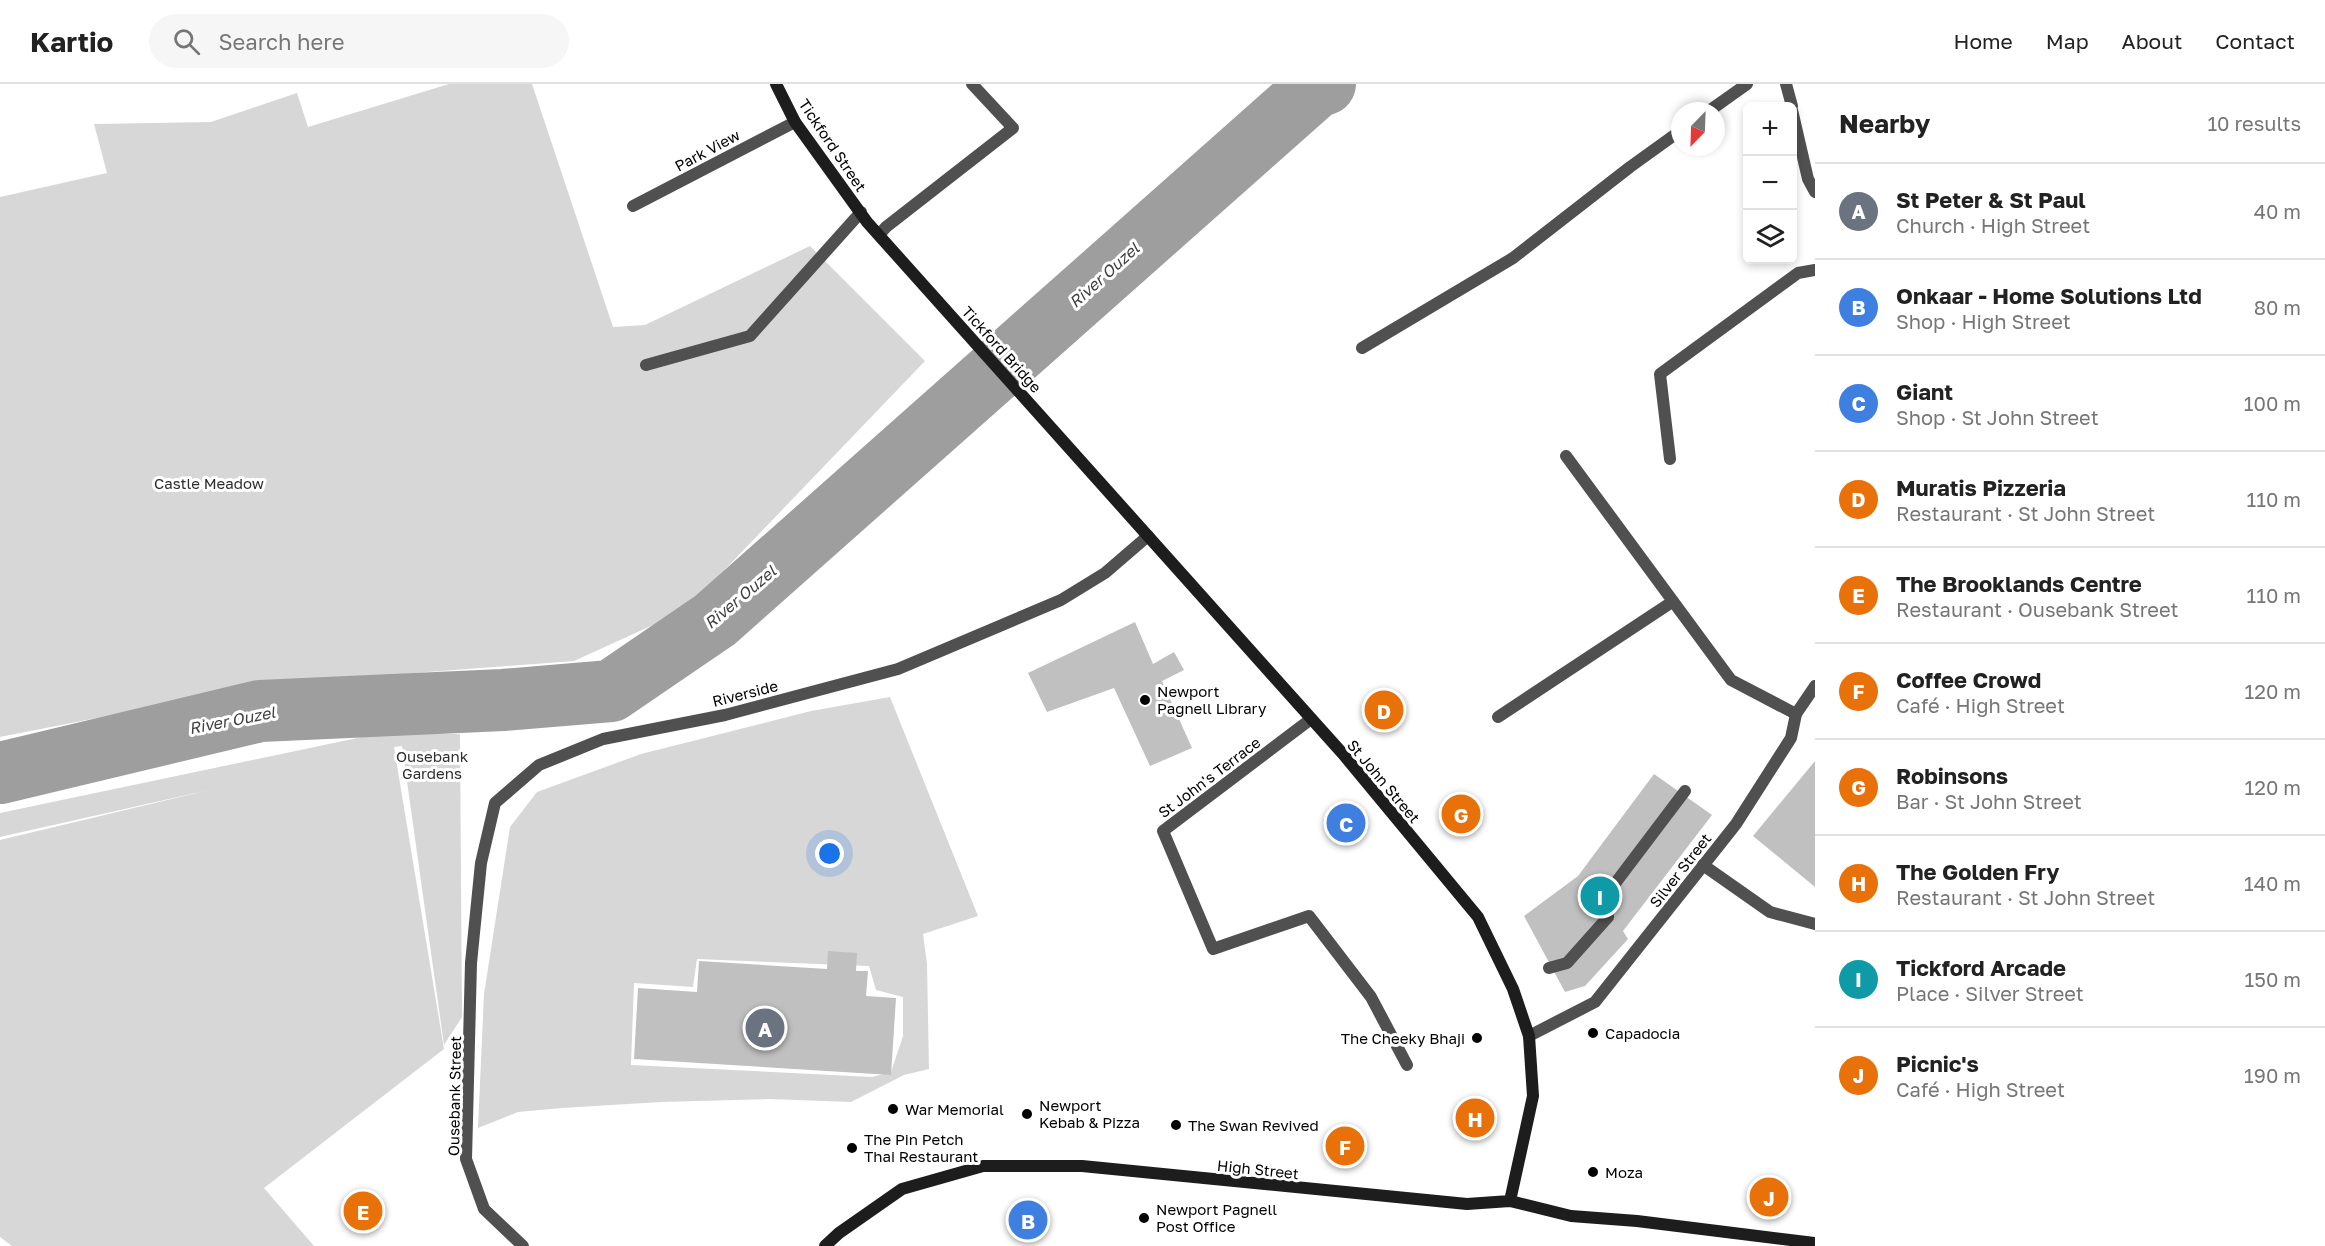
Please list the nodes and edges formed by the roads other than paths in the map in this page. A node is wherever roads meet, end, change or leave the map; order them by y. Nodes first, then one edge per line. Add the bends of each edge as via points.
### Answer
1 (776, 84) edge
2 (972, 84) edge
3 (1747, 84) edge
4 (1786, 84) edge
5 (1722, 102) edge
6 (1790, 102) edge
7 (795, 122) junction
8 (1797, 130) edge
9 (1671, 137) edge
10 (1815, 192) edge
11 (633, 206) dead end
12 (864, 217) junction
13 (879, 235) junction
14 (1815, 270) edge
15 (1362, 348) dead end
16 (646, 365) dead end
17 (1566, 456) dead end
18 (1670, 459) dead end
19 (1115, 497) joint
20 (1148, 536) junction
21 (1672, 602) junction
22 (1815, 687) edge
23 (1796, 714) junction
24 (1498, 717) dead end
25 (1311, 719) junction
26 (1685, 790) dead end
27 (1703, 866) junction
28 (1815, 924) edge
29 (471, 963) joint
30 (1549, 968) dead end
31 (1528, 1036) junction
32 (1407, 1065) dead end
33 (1509, 1201) junction
34 (1815, 1243) edge
35 (523, 1246) edge
36 (825, 1246) edge

1 - 7 main road, Tickford Street
2 - 13 street via 1013,128
3 - 5 street
4 - 6 street
7 - 11 street, Park View
7 - 12 main road, Tickford Street
8 - 10 street via 1808,179
9 - 15 street via 1513,258
12 - 13 main road, Tickford Bridge
12 - 16 street via 750,336
13 - 19 main road, Tickford Bridge
14 - 18 street via 1798,273 1660,374
17 - 21 street
19 - 20 main road, St John Street
20 - 25 main road, St John Street
20 - 29 street, Riverside via 1105,573 1061,600 898,669 725,715 603,739 539,765 495,802 481,863
21 - 23 street via 1731,680
21 - 24 street
22 - 23 street, Silver Street
23 - 27 street, Silver Street via 1791,738 1736,824
25 - 31 main road, St John Street via 1478,916 1513,989
25 - 32 street, St John's Terrace via 1163,831 1213,949 1310,916 1371,997
26 - 30 street via 1601,902 1608,917 1567,963
27 - 28 street via 1770,912
27 - 31 street, Silver Street via 1594,1002
29 - 35 street, Ousebank Street via 466,1159 484,1209
31 - 33 main road, St John Street via 1533,1096
33 - 34 main road, High Street via 1571,1216
33 - 36 main road, High Street via 1467,1204 1082,1166 983,1166 902,1189

